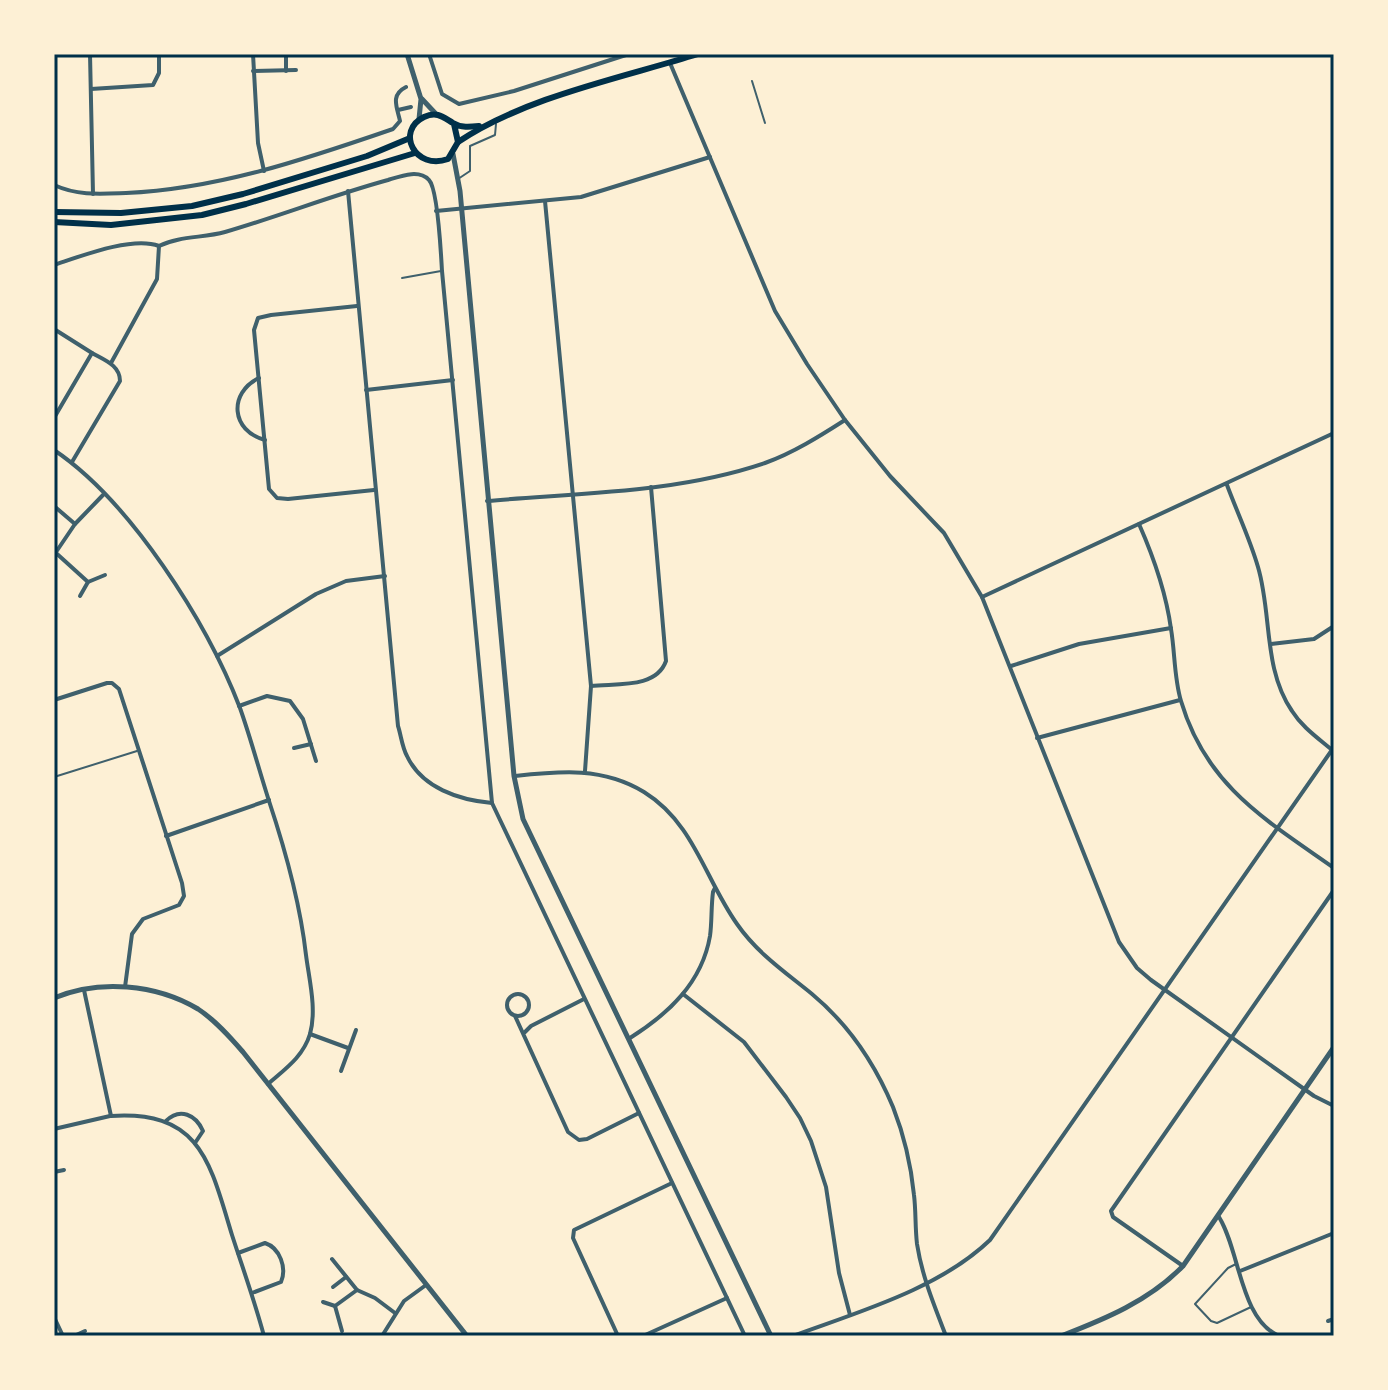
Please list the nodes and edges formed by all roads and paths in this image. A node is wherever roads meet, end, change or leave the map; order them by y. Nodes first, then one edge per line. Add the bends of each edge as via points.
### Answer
1 (90, 54) edge
2 (159, 54) edge
3 (253, 54) edge
4 (407, 54) edge
5 (429, 54) edge
6 (629, 54) edge
7 (698, 54) edge
8 (286, 55) edge
9 (670, 63) junction
10 (296, 70) dead end
11 (253, 71) junction
12 (286, 71) junction
13 (752, 81) dead end
14 (406, 87) dead end
15 (91, 89) junction
16 (421, 99) junction
17 (411, 107) dead end
18 (398, 110) junction
19 (436, 114) junction
20 (419, 119) junction
21 (496, 120) junction
22 (765, 123) dead end
23 (454, 124) junction
24 (482, 126) junction
25 (410, 138) junction
26 (458, 142) junction
27 (415, 153) junction
28 (453, 154) junction
29 (710, 157) junction
30 (442, 161) junction
31 (264, 171) junction
32 (456, 171) junction
33 (458, 180) junction
34 (54, 185) edge
35 (348, 191) junction
36 (93, 194) junction
37 (545, 201) junction
38 (461, 209) junction
39 (436, 211) junction
40 (54, 212) edge
41 (54, 222) edge
42 (159, 246) junction
43 (54, 265) edge
44 (442, 271) junction
45 (402, 278) dead end
46 (357, 306) junction
47 (54, 329) edge
48 (92, 353) junction
49 (111, 363) junction
50 (259, 378) junction
51 (453, 380) junction
52 (366, 390) junction
53 (54, 418) edge
54 (845, 420) junction
55 (1334, 434) edge
56 (265, 440) junction
57 (54, 450) edge
58 (72, 462) junction
59 (1227, 485) junction
60 (651, 487) junction
61 (375, 490) junction
62 (103, 494) junction
63 (572, 494) junction
64 (487, 501) junction
65 (54, 506) edge
66 (75, 524) junction
67 (1139, 524) junction
68 (55, 554) edge
69 (105, 575) dead end
70 (385, 576) junction
71 (88, 582) junction
72 (80, 596) dead end
73 (982, 597) junction
74 (1334, 626) edge
75 (1171, 628) junction
76 (1271, 644) junction
77 (217, 656) junction
78 (1010, 666) junction
79 (591, 686) junction
80 (54, 700) edge
81 (1180, 700) junction
82 (239, 706) junction
83 (1037, 738) junction
84 (311, 744) junction
85 (294, 748) dead end
86 (1333, 749) edge
87 (137, 751) junction
88 (316, 761) dead end
89 (585, 771) junction
90 (514, 776) junction
91 (54, 777) edge
92 (269, 800) junction
93 (492, 803) junction
94 (1277, 827) junction
95 (166, 836) junction
96 (1334, 868) edge
97 (715, 888) junction
98 (1334, 890) edge
99 (125, 987) junction
100 (84, 988) junction
101 (1164, 990) junction
102 (683, 994) junction
103 (54, 998) edge
104 (584, 999) junction
105 (515, 1016) junction
106 (356, 1030) dead end
107 (525, 1032) junction
108 (310, 1034) junction
109 (1231, 1037) junction
110 (630, 1038) junction
111 (1334, 1047) edge
112 (348, 1048) junction
113 (341, 1071) dead end
114 (268, 1084) junction
115 (1305, 1089) junction
116 (1334, 1106) edge
117 (639, 1113) junction
118 (111, 1116) junction
119 (166, 1121) junction
120 (54, 1129) edge
121 (195, 1143) junction
122 (64, 1170) dead end
123 (54, 1172) edge
124 (672, 1183) junction
125 (1219, 1217) junction
126 (1334, 1233) edge
127 (238, 1253) junction
128 (332, 1259) dead end
129 (1238, 1264) junction
130 (1183, 1266) junction
131 (1240, 1271) junction
132 (346, 1277) junction
133 (926, 1283) junction
134 (426, 1285) junction
135 (333, 1287) dead end
136 (357, 1290) junction
137 (252, 1293) junction
138 (727, 1298) junction
139 (323, 1302) dead end
140 (335, 1306) junction
141 (1252, 1307) junction
142 (395, 1313) junction
143 (850, 1315) junction
144 (54, 1317) edge
145 (1334, 1319) edge
146 (1328, 1321) dead end
147 (85, 1331) dead end
148 (342, 1331) dead end
149 (63, 1336) edge
150 (74, 1336) edge
151 (264, 1336) edge
152 (382, 1336) edge
153 (467, 1336) edge
154 (618, 1336) edge
155 (643, 1336) edge
156 (745, 1336) edge
157 (771, 1336) edge
158 (793, 1336) edge
159 (946, 1336) edge
160 (1061, 1336) edge
161 (1279, 1336) edge

1 - 15 street
2 - 15 street via 153,85
3 - 11 street
4 - 16 street
5 - 6 street via 442,94 459,104
7 - 9 main road
8 - 12 street
9 - 21 main road
9 - 29 street
10 - 12 street
11 - 12 street
11 - 31 street
13 - 22 lane
14 - 18 street via 395,96
15 - 36 street
16 - 19 street
16 - 20 street
17 - 18 street
18 - 31 street via 400,121 393,129
19 - 20 main road
19 - 23 main road
20 - 25 main road
21 - 24 main road
21 - 33 lane via 495,135 470,146 470,171
23 - 24 main road
23 - 26 main road
24 - 26 main road
25 - 27 main road
25 - 40 main road via 367,156 192,206
26 - 28 main road
27 - 30 main road via 421,159
27 - 41 main road via 202,215 111,225
28 - 30 main road
28 - 32 street
29 - 37 street via 605,191
29 - 54 street via 775,311
30 - 32 street
31 - 36 street via 201,185
32 - 33 street
33 - 38 street
34 - 36 street
35 - 39 street via 421,175 429,180
35 - 42 street via 222,232
35 - 46 street
37 - 38 street
37 - 63 street
38 - 39 street
38 - 64 street
39 - 44 street
42 - 43 street via 149,242 98,251
42 - 49 street via 157,279
44 - 45 lane
44 - 51 street
46 - 50 street via 258,318 254,330
46 - 52 street
47 - 48 street
48 - 49 street
48 - 53 street
49 - 58 street via 120,381
50 - 56 street
50 - 56 street via 240,393 238,412 250,436
51 - 52 street
51 - 93 street
52 - 61 street
54 - 60 street via 767,462 703,481
54 - 73 street via 944,533
55 - 59 street
56 - 61 street via 269,489 277,498
57 - 58 street
58 - 62 street
59 - 67 street
59 - 76 street via 1258,567
60 - 63 street
60 - 79 street via 666,661 653,679
61 - 70 street
62 - 66 street
62 - 77 street via 160,561
63 - 64 street
63 - 79 street
64 - 90 street
65 - 66 street
66 - 68 street
67 - 73 street
67 - 75 street via 1155,561
68 - 71 street
69 - 71 street
70 - 77 street via 346,581 316,594
70 - 93 street via 398,726 407,757 426,782 467,801
71 - 72 street
73 - 78 street
74 - 76 street via 1314,639
75 - 78 street via 1079,644
75 - 81 street
76 - 86 street via 1273,666 1291,710
77 - 82 street
78 - 83 street
79 - 89 street
80 - 87 street via 107,683 116,685
81 - 83 street
81 - 94 street via 1213,769 1237,797
82 - 84 street via 267,696 290,701
82 - 92 street
83 - 101 street via 1119,942 1137,968
84 - 85 street
84 - 88 street
86 - 94 street
87 - 91 lane
87 - 95 street
89 - 90 street
89 - 97 street via 630,784 664,806 691,839
90 - 110 street via 523,819
92 - 95 street
92 - 108 street via 304,936
93 - 104 street
94 - 96 street
94 - 101 street
95 - 99 street via 184,896 179,905 143,919 132,934
97 - 102 street via 705,955
97 - 133 street via 758,950 830,1011 878,1076 904,1142
98 - 109 street
99 - 100 street
99 - 114 street via 198,1010 220,1027
100 - 103 street
100 - 118 street
101 - 109 street
101 - 133 street via 1000,1229 968,1259
102 - 110 street via 656,1022
102 - 143 street via 744,1042 800,1118 826,1187
104 - 107 street
104 - 117 street
105 - 105 street via 528,1011 523,996 508,1003
105 - 107 street
106 - 112 street
107 - 117 street via 573,1137 587,1139
108 - 112 street
108 - 114 street via 299,1057
109 - 115 street
109 - 130 street via 1111,1211
110 - 157 street
111 - 115 street
112 - 113 street
114 - 134 street
115 - 116 street
115 - 125 street
117 - 124 street
118 - 119 street via 138,1114
118 - 120 street
119 - 121 street
119 - 121 street via 182,1113 197,1121 203,1131
121 - 127 street via 211,1168
122 - 123 street
124 - 138 street
124 - 154 street via 574,1230
125 - 129 street
125 - 130 street
126 - 131 street
127 - 137 street
127 - 137 street via 265,1243 279,1255 281,1282
128 - 132 street
129 - 131 street
129 - 141 lane via 1195,1304 1217,1323
130 - 160 street via 1126,1308
131 - 141 street
132 - 135 street
132 - 136 street
133 - 143 street
133 - 159 street
134 - 142 street
134 - 153 street
136 - 140 street
136 - 142 street
137 - 151 street
138 - 155 street
138 - 156 street
139 - 140 street
140 - 148 street
141 - 161 street via 1264,1328
142 - 152 street
143 - 158 street
144 - 149 street
145 - 146 street
147 - 150 street

